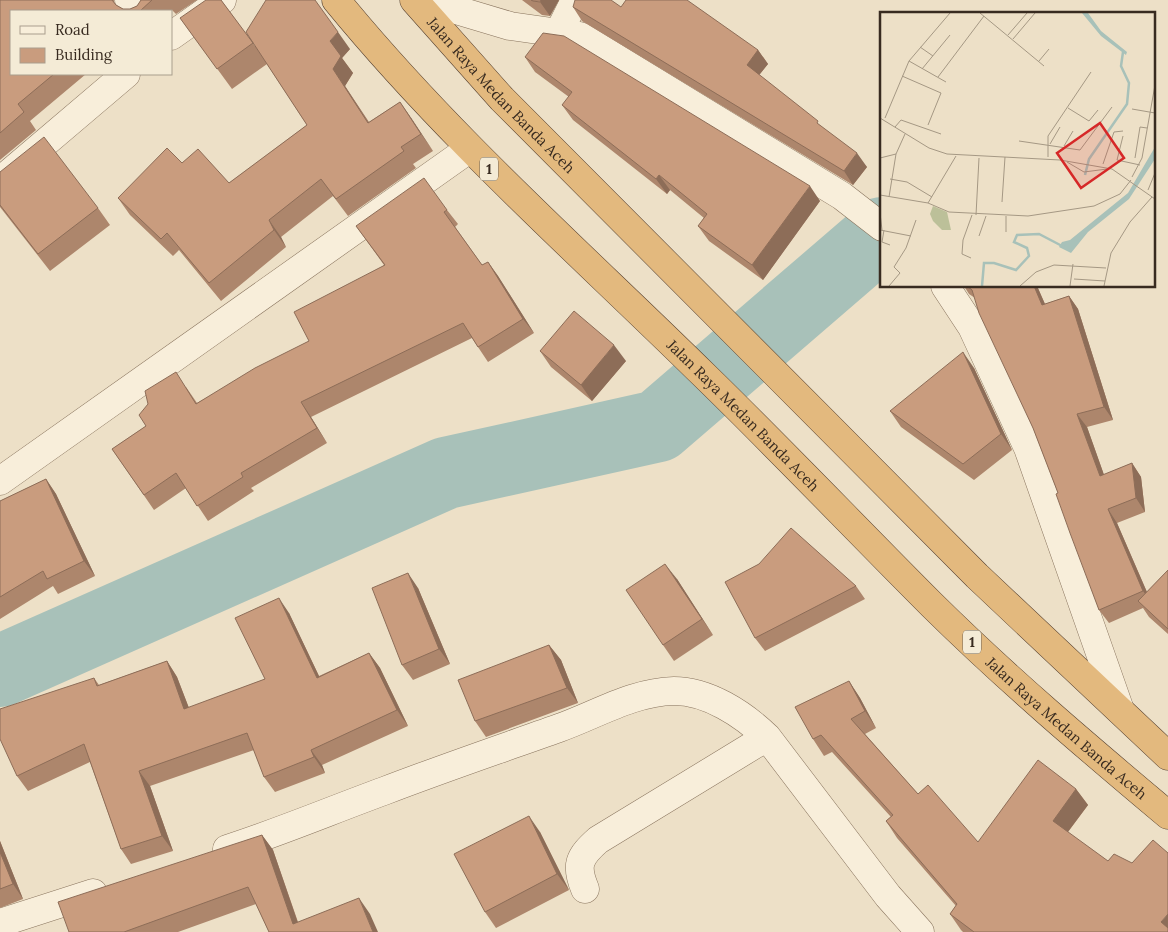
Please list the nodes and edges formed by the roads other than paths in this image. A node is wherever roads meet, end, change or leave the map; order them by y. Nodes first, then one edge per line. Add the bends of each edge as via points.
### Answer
1 (129, 0) edge
2 (222, 0) edge
3 (336, 0) edge
4 (414, 0) edge
5 (423, 0) edge
6 (575, 0) edge
7 (138, 10) edge
8 (559, 32) junction
9 (172, 35) edge
10 (125, 75) edge
11 (469, 149) junction
12 (0, 181) edge
13 (880, 225) edge
14 (946, 288) edge
15 (0, 481) edge
16 (1120, 710) junction
17 (767, 738) junction
18 (1168, 756) edge
19 (1168, 815) edge
20 (202, 857) edge
21 (119, 884) edge
22 (585, 889) dead end
23 (0, 923) edge
24 (920, 932) edge

1 - 7 street
2 - 9 street
3 - 11 highway, Jalan Raya Medan Banda Aceh / 1
4 - 16 highway, Jalan Raya Medan Banda Aceh via 502,100 977,576
5 - 8 street via 510,26
6 - 8 street
8 - 13 street via 594,43 842,196
10 - 12 street
11 - 15 street
11 - 19 highway, Jalan Raya Medan Banda Aceh / 1 via 787,456 933,606 1068,731
14 - 16 street via 972,327 1028,448
16 - 18 highway, Jalan Raya Medan Banda Aceh
17 - 20 street via 729,708 704,697 675,691 646,695
17 - 22 street via 598,840 580,863 578,873
17 - 24 street via 888,896
21 - 23 street

